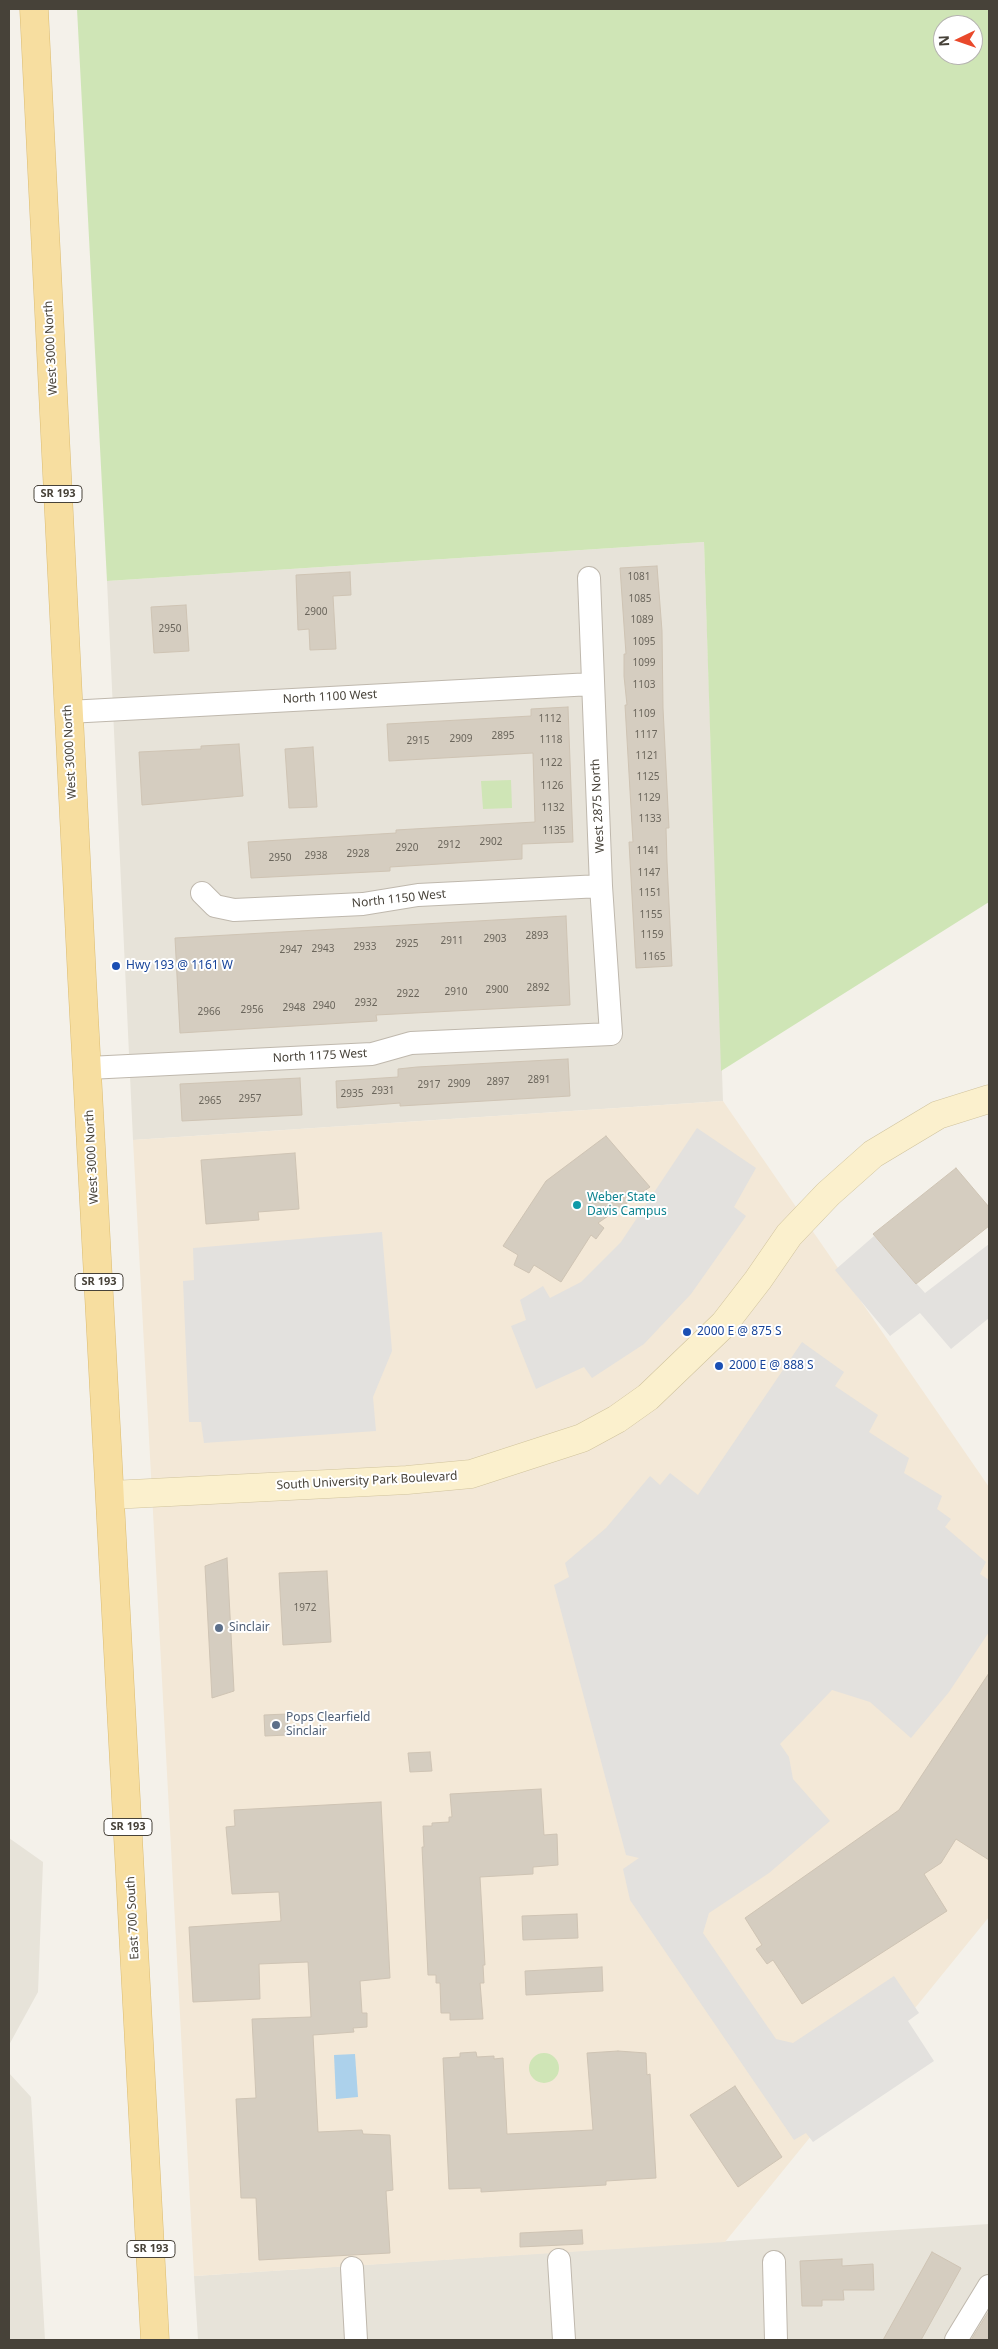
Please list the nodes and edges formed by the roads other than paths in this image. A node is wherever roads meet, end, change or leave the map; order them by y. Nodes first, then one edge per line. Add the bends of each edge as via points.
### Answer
1 (34, 9) edge
2 (588, 578) dead end
3 (592, 684) junction
4 (68, 712) junction
5 (601, 886) junction
6 (202, 893) dead end
7 (611, 1034) joint
8 (88, 1068) junction
9 (989, 1099) edge
10 (111, 1495) junction
11 (559, 2260) dead end
12 (774, 2262) dead end
13 (352, 2268) dead end
14 (989, 2286) edge
15 (156, 2340) edge
16 (356, 2340) edge
17 (564, 2340) edge
18 (776, 2340) edge
19 (956, 2340) edge

1 - 4 main road, West 3000 North / SR 193
2 - 3 street, West 2875 North
3 - 4 street, North 1100 West
3 - 5 street, West 2875 North
4 - 8 main road, West 3000 North / SR 193
5 - 6 street, North 1150 West via 418,894 363,904 234,910 215,906
5 - 7 street, West 2875 North
7 - 8 street, North 1175 West via 411,1043 372,1054
8 - 10 main road, West 3000 North / SR 193
9 - 10 street, South University Park Boulevard via 938,1115 873,1154 789,1235 724,1324 648,1397 582,1438 471,1474
10 - 15 main road, East 700 South / SR 193
11 - 17 street
12 - 18 street
13 - 16 street
14 - 19 street

